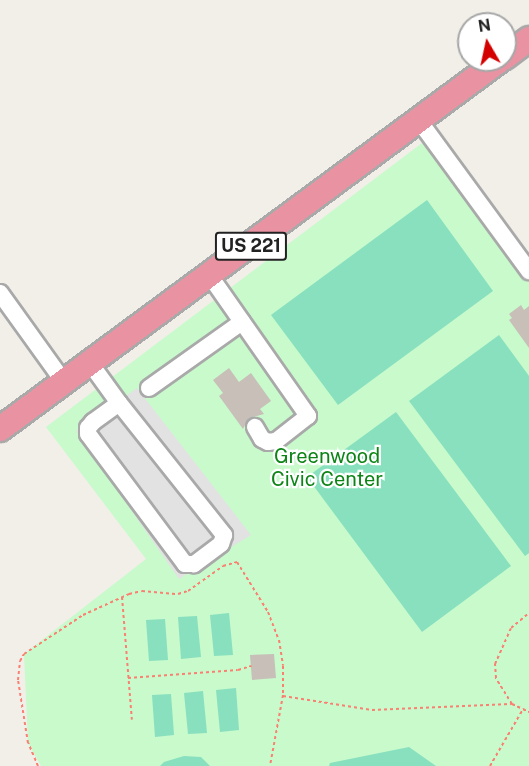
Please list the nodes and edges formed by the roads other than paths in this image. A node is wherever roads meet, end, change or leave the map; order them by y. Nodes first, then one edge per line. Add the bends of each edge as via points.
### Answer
1 (485, 72) edge
2 (420, 122) junction
3 (529, 271) edge
4 (210, 276) junction
5 (0, 293) edge
6 (242, 322) junction
7 (90, 363) junction
8 (64, 382) junction
9 (149, 388) dead end
10 (119, 404) junction
11 (255, 427) dead end
12 (0, 429) edge

1 - 2 highway, US 221
2 - 3 street
2 - 4 highway, US 221
4 - 6 street
4 - 7 highway, US 221
5 - 8 street
6 - 9 street
6 - 11 street via 308,416 276,441 262,439
7 - 8 highway, US 221
7 - 10 street
8 - 12 highway, US 221
10 - 10 street via 93,422 88,434 185,564 194,564 221,544 224,535

